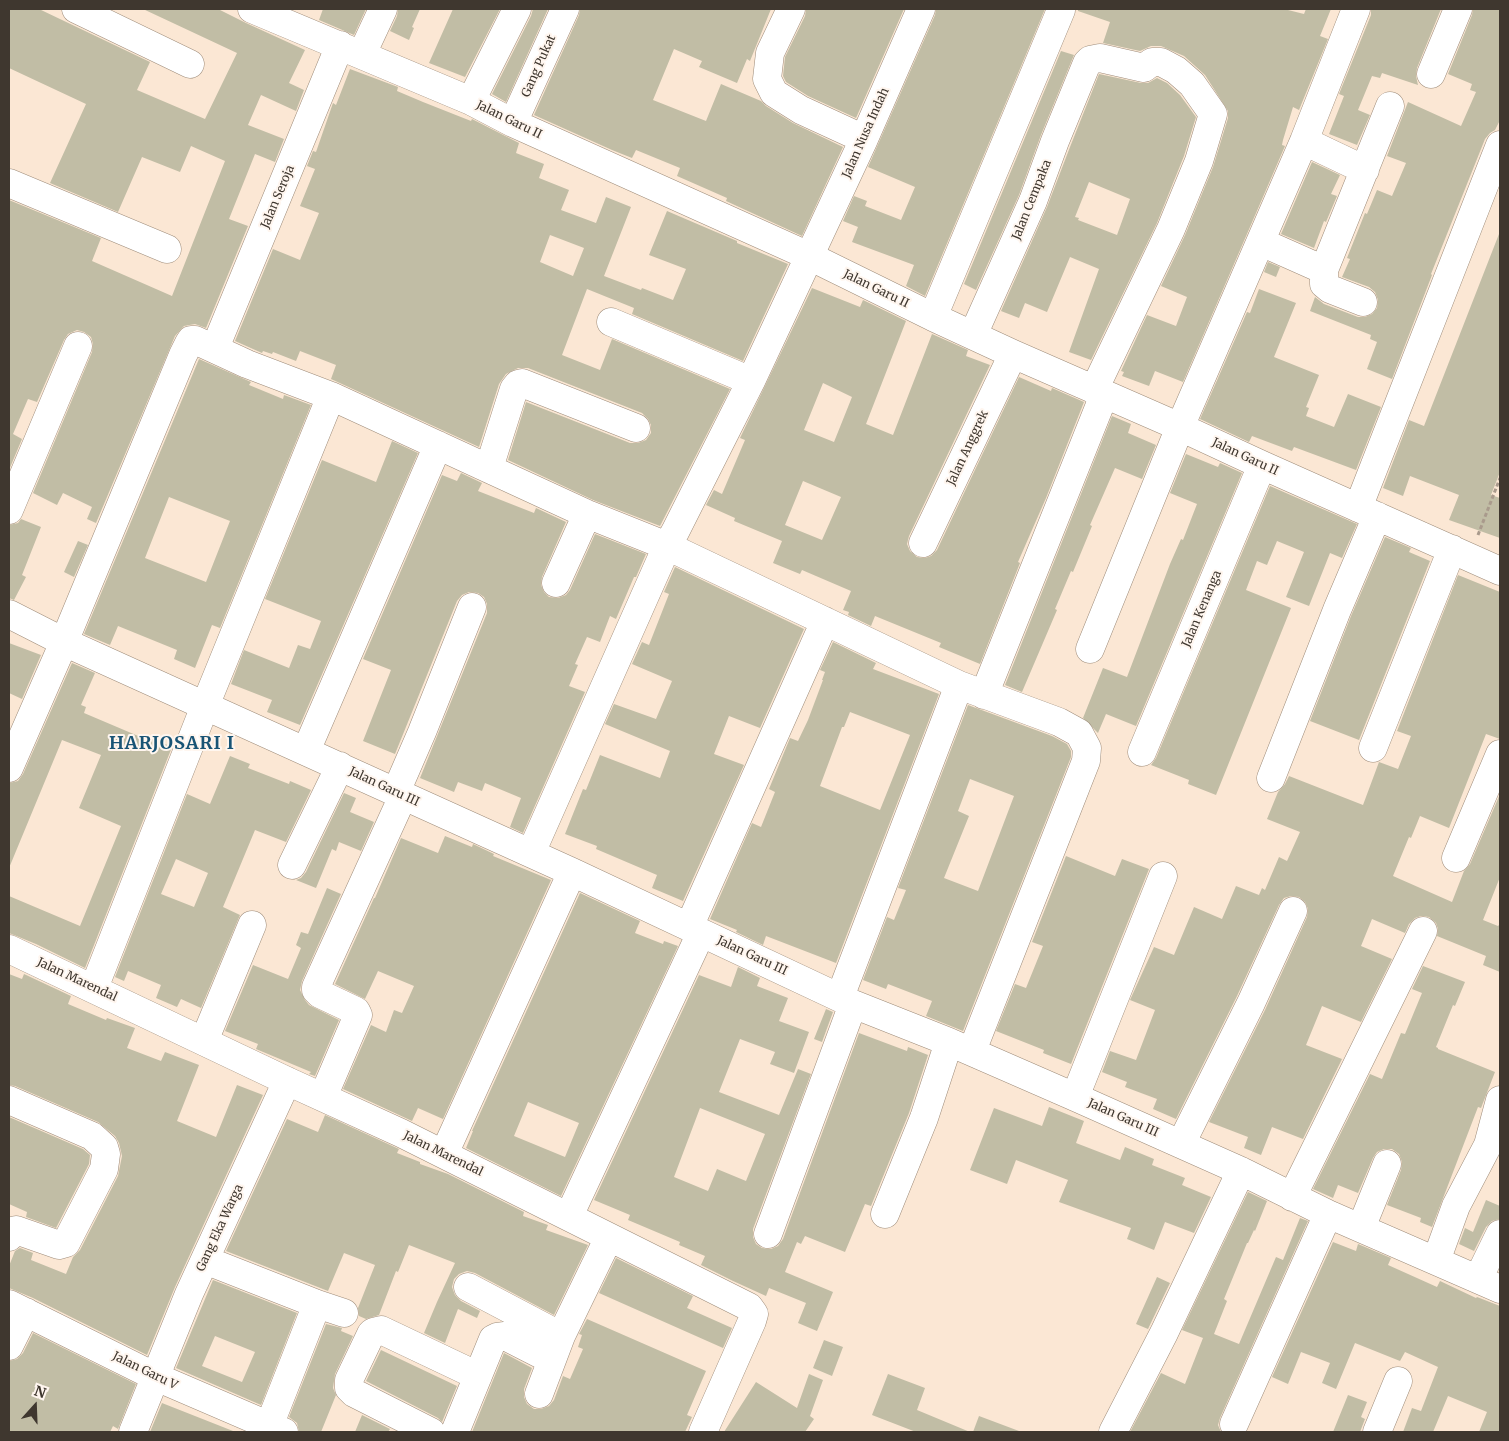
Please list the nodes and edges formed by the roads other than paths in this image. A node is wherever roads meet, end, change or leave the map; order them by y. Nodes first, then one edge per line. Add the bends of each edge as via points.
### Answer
1 (76, 9) edge
2 (252, 9) edge
3 (383, 9) edge
4 (517, 9) edge
5 (564, 9) edge
6 (791, 9) edge
7 (920, 9) edge
8 (1356, 9) edge
9 (1458, 9) edge
10 (1062, 10) edge
11 (283, 15) edge
12 (351, 50) junction
13 (190, 64) dead end
14 (1432, 74) dead end
15 (471, 101) junction
16 (1390, 106) dead end
17 (513, 123) junction
18 (864, 140) junction
19 (1304, 141) junction
20 (1500, 144) edge
21 (1365, 170) junction
22 (9, 183) edge
23 (1261, 242) junction
24 (167, 249) dead end
25 (809, 256) junction
26 (1324, 270) junction
27 (1363, 302) dead end
28 (933, 317) junction
29 (611, 322) dead end
30 (973, 335) junction
31 (78, 346) dead end
32 (215, 348) junction
33 (1013, 354) junction
34 (751, 381) junction
35 (1099, 392) junction
36 (331, 396) junction
37 (1180, 427) junction
38 (636, 428) dead end
39 (438, 444) junction
40 (1262, 465) junction
41 (489, 468) junction
42 (9, 510) edge
43 (1367, 512) junction
44 (587, 514) junction
45 (923, 542) dead end
46 (667, 546) junction
47 (1460, 553) junction
48 (1500, 571) edge
49 (556, 583) dead end
50 (472, 606) dead end
51 (9, 614) edge
52 (825, 621) junction
53 (64, 642) junction
54 (1090, 649) dead end
55 (959, 685) junction
56 (984, 694) junction
57 (205, 706) junction
58 (1373, 748) dead end
59 (306, 751) junction
60 (1142, 752) dead end
61 (1500, 754) edge
62 (340, 766) junction
63 (9, 768) edge
64 (1271, 778) dead end
65 (399, 794) junction
66 (531, 853) junction
67 (1456, 858) dead end
68 (292, 865) dead end
69 (572, 872) junction
70 (1163, 876) dead end
71 (1293, 911) dead end
72 (252, 925) dead end
73 (695, 930) junction
74 (1423, 931) dead end
75 (9, 949) edge
76 (94, 988) junction
77 (847, 1000) junction
78 (204, 1041) junction
79 (961, 1047) junction
80 (287, 1081) junction
81 (323, 1097) junction
82 (1075, 1097) junction
83 (9, 1100) edge
84 (1500, 1100) edge
85 (1181, 1144) junction
86 (444, 1154) junction
87 (1387, 1164) dead end
88 (1241, 1171) junction
89 (1292, 1196) junction
90 (885, 1214) dead end
91 (1328, 1214) junction
92 (569, 1216) junction
93 (1361, 1228) junction
94 (768, 1234) dead end
95 (1500, 1234) edge
96 (9, 1237) edge
97 (608, 1237) junction
98 (206, 1260) junction
99 (1436, 1261) junction
100 (1489, 1284) edge
101 (468, 1287) dead end
102 (317, 1304) junction
103 (17, 1308) edge
104 (344, 1313) dead end
105 (9, 1346) edge
106 (557, 1348) junction
107 (478, 1376) junction
108 (156, 1377) junction
109 (1398, 1381) dead end
110 (539, 1394) dead end
111 (1234, 1424) dead end
112 (277, 1429) edge
113 (132, 1432) edge
114 (431, 1432) edge
115 (454, 1432) edge
116 (703, 1432) edge
117 (1113, 1432) edge
118 (1377, 1432) edge

1 - 13 street
2 - 11 street, Jalan Garu II
3 - 12 street, Jalan Seroja
4 - 15 street
5 - 17 street, Gang Pukat
6 - 18 street via 770,53 767,79 774,93 801,110
7 - 18 street, Jalan Nusa Indah
8 - 19 street
9 - 14 street
10 - 28 street
11 - 12 street, Jalan Garu II
12 - 15 street, Jalan Garu II
12 - 32 street, Jalan Seroja
15 - 17 street, Jalan Garu II
16 - 21 street
17 - 25 street, Jalan Garu II
18 - 25 street, Jalan Nusa Indah
19 - 21 street
19 - 23 street
20 - 43 street
21 - 26 street
22 - 24 street
23 - 26 street
23 - 37 street
25 - 28 street, Jalan Garu II
25 - 34 street, Jalan Nusa Indah
26 - 27 street via 1324,284 1330,289
28 - 30 street, Jalan Garu II
29 - 34 street
30 - 33 street, Jalan Garu II
30 - 35 street, Jalan Cempaka via 1033,202 1087,63 1100,58 1144,68 1152,62 1161,62 1192,84 1213,114 1199,161
31 - 42 street
32 - 36 street via 247,364
32 - 53 street via 195,340 189,344
33 - 35 street, Jalan Garu II
33 - 45 street, Jalan Anggrek
34 - 46 street, Jalan Nusa Indah
35 - 37 street, Jalan Garu II
35 - 56 street
36 - 39 street
36 - 57 street
37 - 40 street, Jalan Garu II
37 - 54 street
38 - 41 street via 518,384
39 - 41 street
39 - 59 street
40 - 43 street, Jalan Garu II
40 - 60 street, Jalan Kenanga
41 - 44 street
43 - 47 street, Jalan Garu II
43 - 64 street via 1337,610
44 - 46 street
44 - 49 street
46 - 52 street
46 - 66 street, Jalan Nusa Indah
47 - 48 street, Jalan Garu II
47 - 58 street
50 - 65 street
51 - 53 street, Jalan Garu III
52 - 55 street
52 - 73 street
53 - 57 street, Jalan Garu III
53 - 63 street
55 - 56 street
55 - 77 street
56 - 79 street via 1079,733 1087,753
57 - 59 street, Jalan Garu III
57 - 76 street
59 - 62 street, Jalan Garu III
61 - 67 street
62 - 65 street, Jalan Garu III
62 - 68 street
65 - 66 street, Jalan Garu III
65 - 81 street via 316,987 320,994 356,1010 358,1015
66 - 69 street, Jalan Garu III
69 - 73 street, Jalan Garu III
69 - 86 street
70 - 82 street
71 - 85 street
72 - 78 street
73 - 77 street, Jalan Garu III
73 - 92 street
74 - 89 street
75 - 76 street, Jalan Marendal
76 - 78 street, Jalan Marendal
77 - 79 street, Jalan Garu III
77 - 94 street
78 - 80 street, Jalan Marendal
79 - 82 street, Jalan Garu III
79 - 90 street via 924,1118
80 - 81 street, Jalan Marendal
80 - 98 street, Gang Eka Warga
81 - 86 street, Jalan Marendal
82 - 85 street, Jalan Garu III
83 - 96 street via 92,1136 104,1147 106,1154 104,1169 66,1243 59,1245 16,1230
84 - 99 street via 1488,1145 1456,1206
85 - 88 street, Jalan Garu III
86 - 92 street, Jalan Marendal
87 - 93 street
88 - 89 street, Jalan Garu III
88 - 117 street via 1164,1334
89 - 91 street, Jalan Garu III
91 - 93 street, Jalan Garu III
91 - 111 street
92 - 97 street, Jalan Marendal
93 - 99 street, Jalan Garu III
95 - 100 street
97 - 106 street
97 - 116 street, Jalan Marendal via 749,1307 754,1314
98 - 102 street
98 - 108 street, Gang Eka Warga
99 - 100 street, Jalan Garu III
101 - 106 street
102 - 104 street
102 - 112 street
103 - 105 street
103 - 108 street, Jalan Garu V
106 - 107 street via 500,1336 489,1345
106 - 110 street
107 - 114 street via 381,1330 371,1334 349,1380 349,1388
107 - 115 street
108 - 112 street, Jalan Garu V
108 - 113 street, Gang Eka Warga
109 - 118 street

